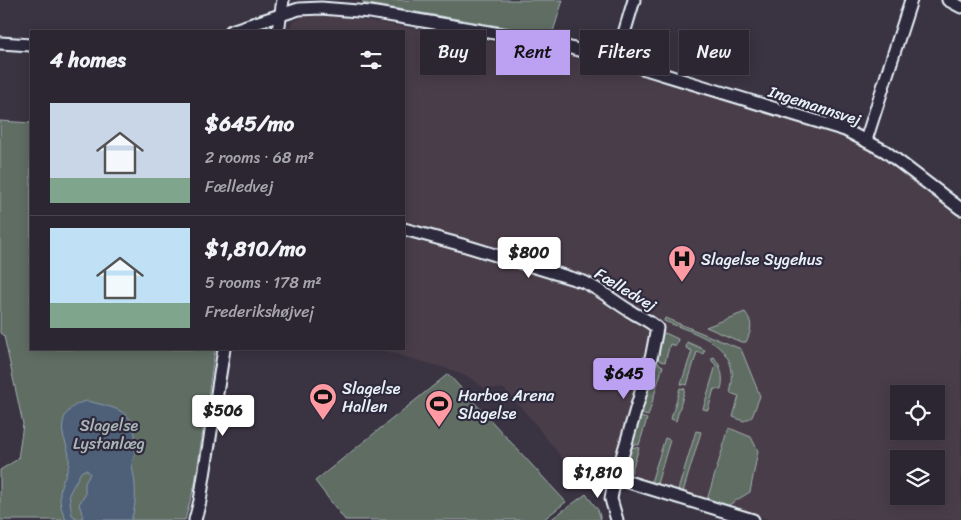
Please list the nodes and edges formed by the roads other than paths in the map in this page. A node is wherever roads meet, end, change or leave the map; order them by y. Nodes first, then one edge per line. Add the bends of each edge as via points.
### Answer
1 (283, 0) edge
2 (634, 0) edge
3 (910, 0) edge
4 (948, 0) edge
5 (961, 8) edge
6 (281, 14) junction
7 (233, 30) edge
8 (278, 30) edge
9 (625, 30) edge
10 (0, 43) edge
11 (30, 45) edge
12 (580, 50) edge
13 (665, 75) edge
14 (866, 140) junction
15 (961, 209) edge
16 (405, 229) edge
17 (224, 350) edge
18 (615, 478) junction
19 (195, 520) edge
20 (617, 520) edge
21 (753, 520) edge

1 - 6 street
2 - 9 street
3 - 14 street
4 - 5 street
6 - 7 street, Ingemannsvej
6 - 8 street
6 - 12 street, Ingemannsvej via 314,8 370,12 548,42
10 - 11 street
13 - 14 street, Ingemannsvej via 845,130
14 - 15 street, Ingemannsvej
16 - 18 street, Fælledvej via 584,282 657,328
17 - 19 street
18 - 20 street via 611,499
18 - 21 street

